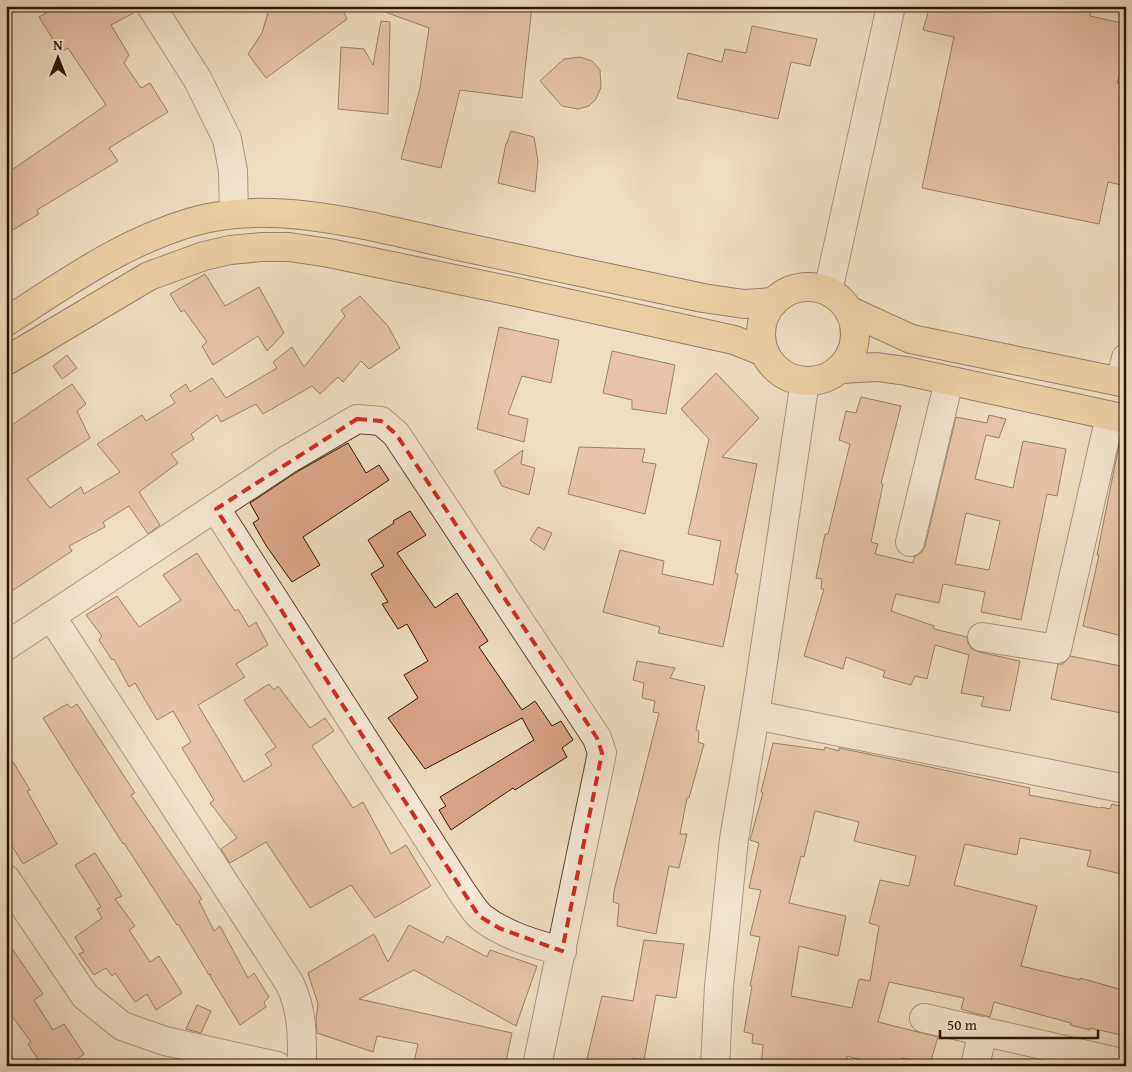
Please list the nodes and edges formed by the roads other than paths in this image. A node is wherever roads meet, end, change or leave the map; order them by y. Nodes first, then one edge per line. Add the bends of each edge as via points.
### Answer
1 (151, 6) edge
2 (891, 6) edge
3 (234, 214) junction
4 (828, 291) junction
5 (774, 302) junction
6 (850, 311) junction
7 (6, 322) edge
8 (764, 352) junction
9 (6, 361) edge
10 (841, 369) junction
11 (1124, 375) edge
12 (949, 380) junction
13 (805, 381) junction
14 (1118, 418) edge
15 (216, 509) junction
16 (910, 542) dead end
17 (51, 616) junction
18 (982, 637) dead end
19 (6, 646) edge
20 (755, 715) junction
21 (1126, 789) edge
22 (6, 879) edge
23 (562, 951) junction
24 (924, 1018) dead end
25 (983, 1031) junction
26 (1126, 1064) edge
27 (277, 1066) edge
28 (302, 1066) edge
29 (537, 1066) edge
30 (715, 1066) edge
31 (975, 1066) edge

1 - 3 street via 198,80 226,139 233,171
2 - 4 street
3 - 5 main road via 270,212 342,222 703,298 744,304
3 - 7 main road via 193,222 120,251
4 - 5 main road via 799,288
4 - 6 main road
5 - 8 main road via 762,326
6 - 10 main road via 855,326 855,342
6 - 11 main road via 911,338
8 - 9 main road via 734,340 493,287 329,253 262,247 204,256 149,276
8 - 13 main road via 780,372
10 - 12 main road via 877,367
10 - 13 main road via 824,379
12 - 14 main road
12 - 16 street
13 - 20 street
14 - 18 street via 1057,650
15 - 17 street
15 - 23 street via 479,916 535,944
15 - 23 street via 287,460 357,419 381,421 396,434 597,738 602,752
17 - 19 street
17 - 28 street via 290,984 302,1024
20 - 21 street
20 - 30 street via 734,839 719,986
22 - 27 street via 85,996 122,1026 165,1041
23 - 29 street
24 - 25 street
25 - 26 street
25 - 31 street

